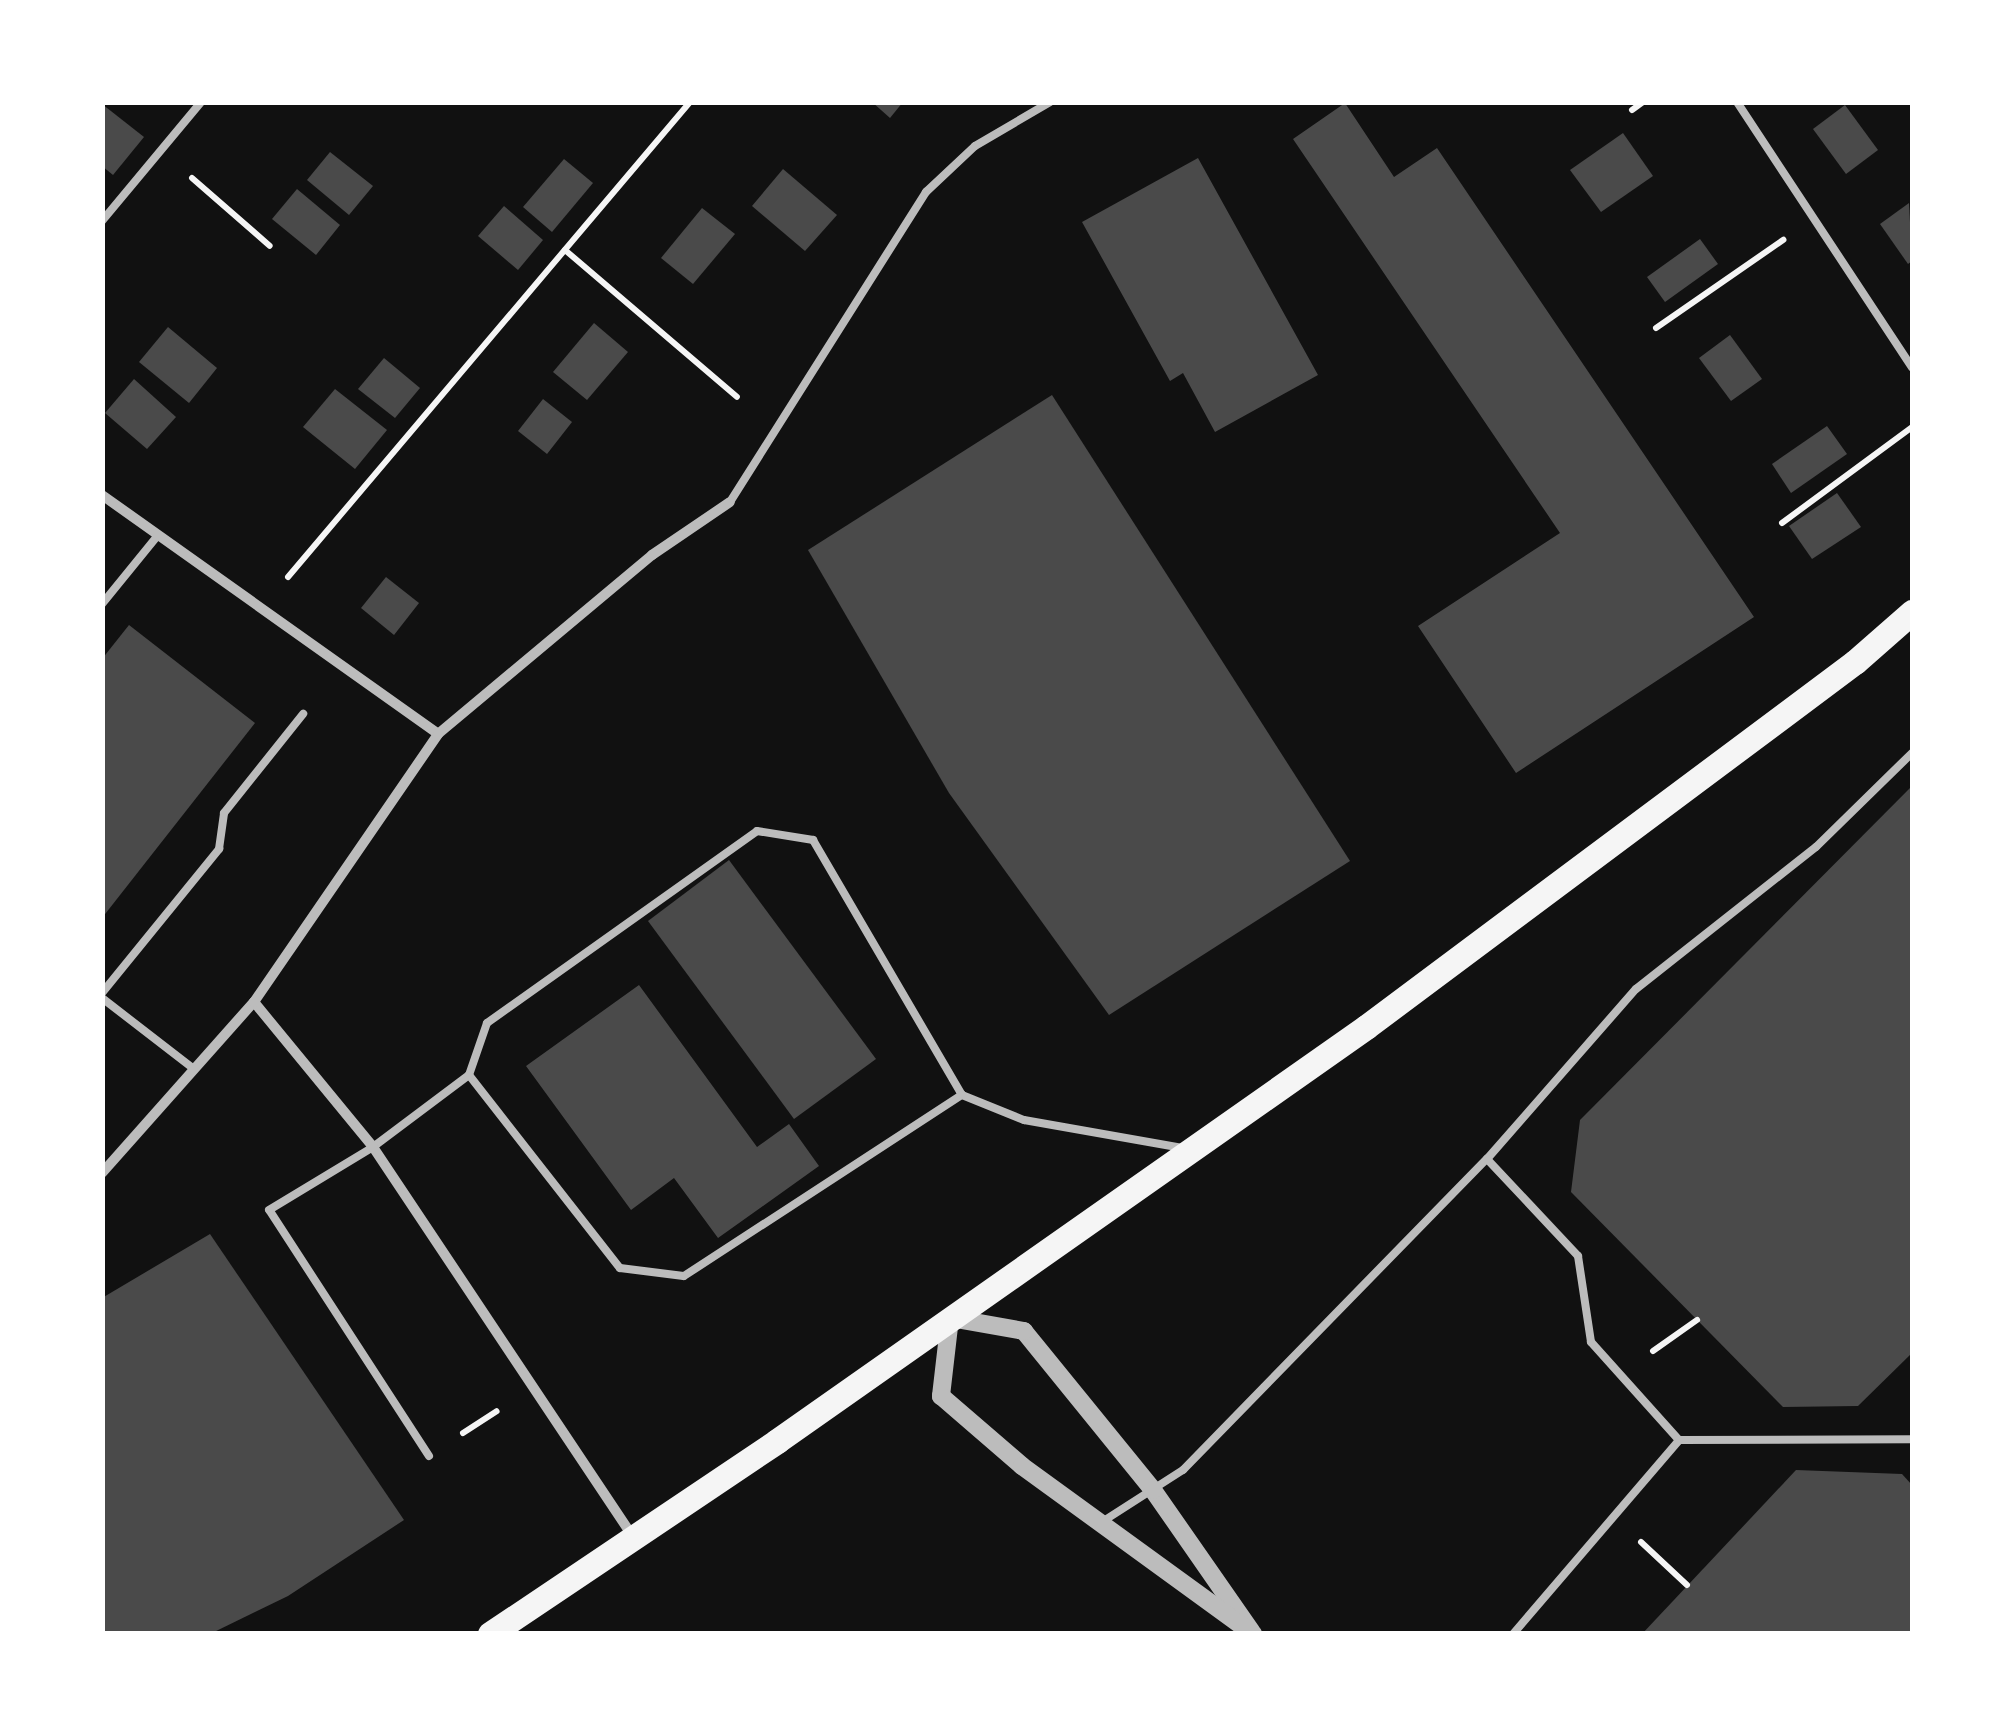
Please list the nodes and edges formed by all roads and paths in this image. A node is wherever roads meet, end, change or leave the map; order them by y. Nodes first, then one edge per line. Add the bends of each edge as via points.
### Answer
1 (201, 102) edge
2 (690, 102) edge
3 (1050, 102) edge
4 (1643, 102) edge
5 (1737, 102) edge
6 (1632, 110) dead end
7 (161, 150) junction
8 (1814, 219) junction
9 (102, 221) edge
10 (270, 246) dead end
11 (565, 250) junction
12 (1656, 328) dead end
13 (1912, 368) edge
14 (737, 397) dead end
15 (1912, 427) edge
16 (102, 495) edge
17 (730, 502) joint
18 (1782, 522) dead end
19 (158, 535) junction
20 (296, 568) dead end
21 (102, 604) edge
22 (1912, 612) edge
23 (303, 714) dead end
24 (438, 734) junction
25 (1912, 753) edge
26 (102, 996) edge
27 (254, 1002) junction
28 (194, 1070) junction
29 (469, 1076) junction
30 (962, 1095) junction
31 (373, 1147) junction
32 (1192, 1149) junction
33 (1487, 1159) junction
34 (102, 1173) edge
35 (950, 1318) junction
36 (1697, 1320) dead end
37 (1654, 1350) dead end
38 (1912, 1439) edge
39 (1679, 1440) junction
40 (429, 1456) dead end
41 (1153, 1490) junction
42 (1614, 1516) junction
43 (1105, 1520) junction
44 (634, 1540) junction
45 (1687, 1586) dead end
46 (1252, 1632) edge
47 (490, 1634) edge
48 (1513, 1634) edge

1 - 7 lane
2 - 11 path
3 - 17 lane via 976,146 926,192
4 - 6 path
5 - 8 lane
7 - 9 lane
7 - 10 path
8 - 12 path
8 - 13 lane
11 - 14 path
11 - 20 path
15 - 18 path
16 - 19 street
17 - 24 street via 652,555
19 - 21 lane
19 - 24 street
22 - 32 main road via 1661,808
23 - 26 lane via 224,813 219,849
24 - 27 street
25 - 33 lane via 1816,847 1636,989 1560,1068
26 - 28 lane
27 - 28 street
27 - 31 street
28 - 34 street
29 - 30 lane via 620,1268 684,1276
29 - 30 lane via 487,1023 757,832 813,840
29 - 31 lane
30 - 32 lane via 1024,1120
31 - 40 lane via 269,1210
31 - 44 street
32 - 35 main road
33 - 39 lane via 1578,1256 1591,1342
33 - 41 lane via 1183,1470
35 - 41 street via 1024,1331
35 - 43 street via 941,1396 1022,1466
35 - 44 main road
36 - 37 path
38 - 39 lane
39 - 42 lane
41 - 43 lane
41 - 46 street
42 - 45 path
42 - 48 lane
43 - 46 street
44 - 47 main road

